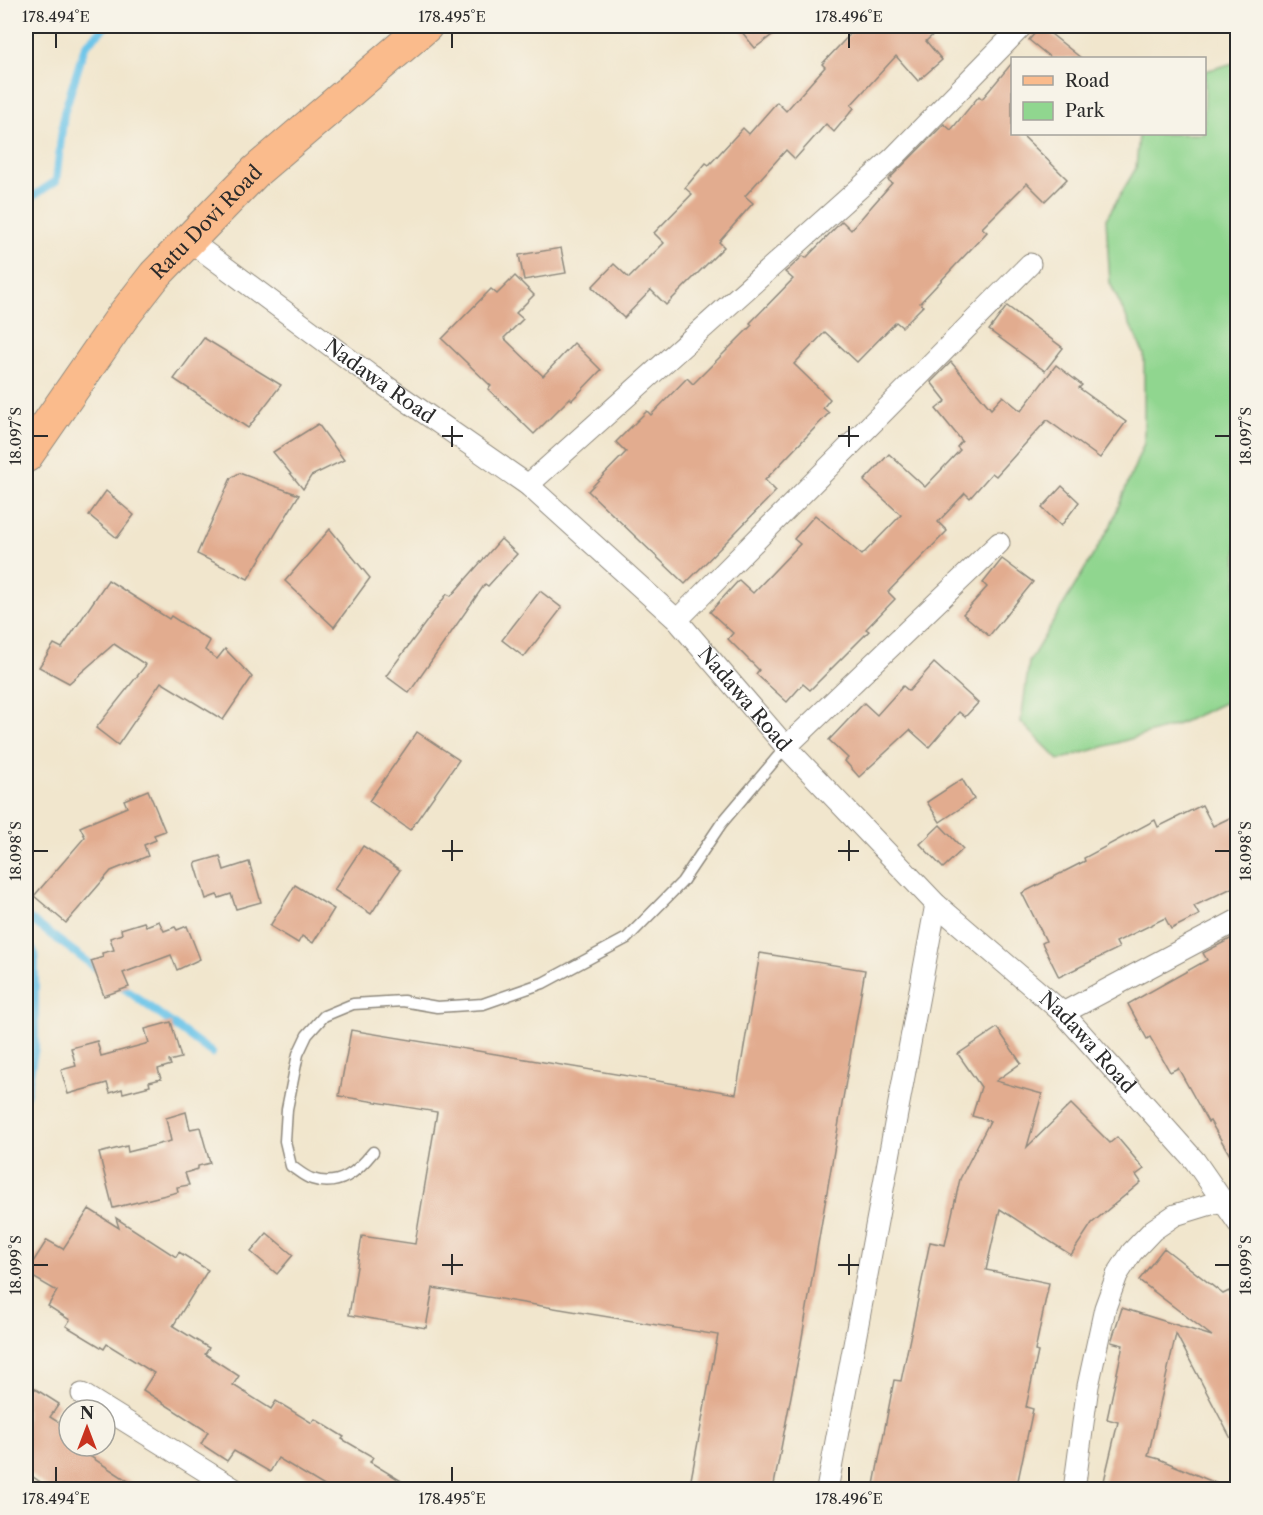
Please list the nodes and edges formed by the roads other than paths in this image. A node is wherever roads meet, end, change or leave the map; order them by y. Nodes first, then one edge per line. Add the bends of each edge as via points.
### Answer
1 (426, 26) edge
2 (1022, 26) edge
3 (190, 241) junction
4 (1030, 264) dead end
5 (26, 456) edge
6 (528, 485) junction
7 (999, 543) dead end
8 (677, 620) junction
9 (786, 747) junction
10 (936, 904) junction
11 (1238, 920) edge
12 (1063, 1013) junction
13 (373, 1152) dead end
14 (1224, 1200) junction
15 (1238, 1223) edge
16 (81, 1394) dead end
17 (236, 1490) edge
18 (827, 1490) edge
19 (1074, 1490) edge

1 - 3 main road, Ratu Dovi Road via 256,171
2 - 6 street via 893,158
3 - 5 main road, Ratu Dovi Road via 155,275 123,316
3 - 6 street, Nadawa Road via 370,375
4 - 8 street
6 - 8 street, Nadawa Road
7 - 9 street
8 - 9 street, Nadawa Road
9 - 10 street, Nadawa Road
9 - 13 lane via 721,825 682,882 627,938 543,983 483,1004 352,1004 324,1016 307,1035 298,1054 287,1109 285,1141 291,1166 312,1179 337,1181 354,1173
10 - 12 street, Nadawa Road
10 - 18 street
11 - 12 street
12 - 14 street, Nadawa Road via 1195,1161
14 - 15 street, Nadawa Road
14 - 19 street via 1175,1215 1153,1230 1117,1275 1088,1386
16 - 17 street

